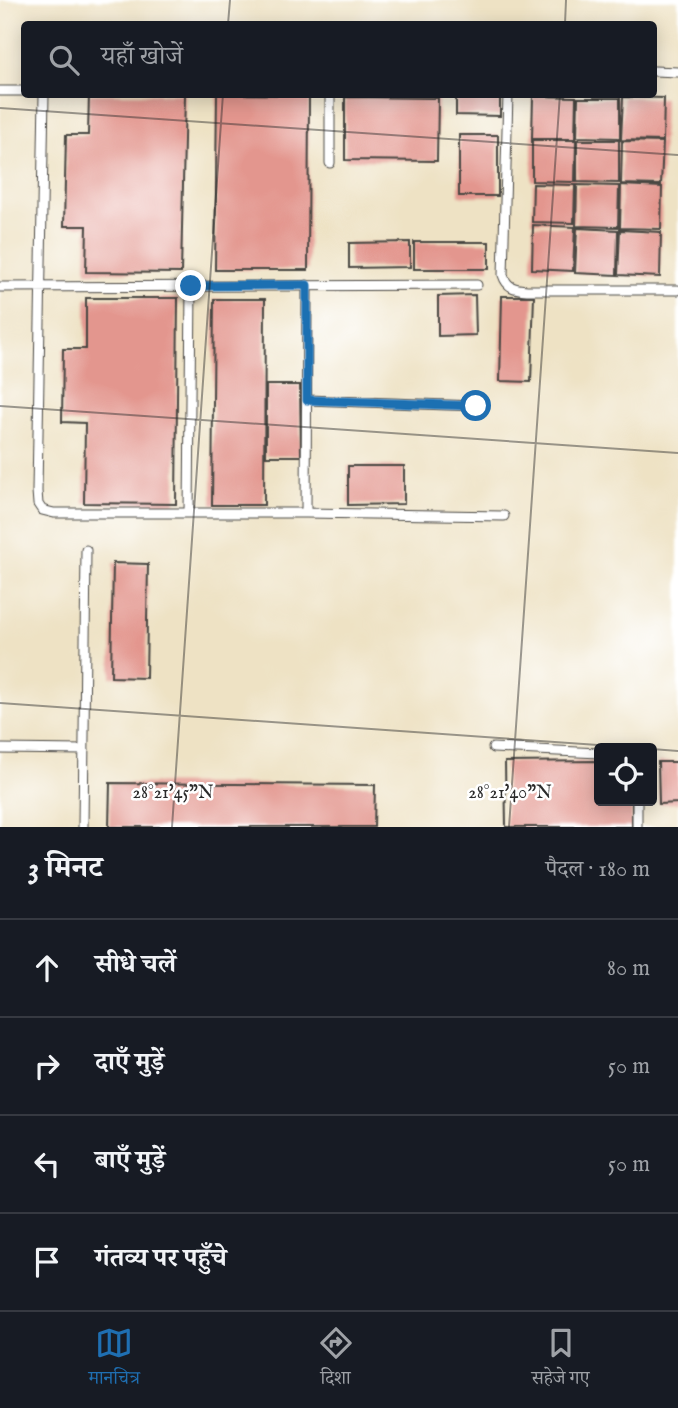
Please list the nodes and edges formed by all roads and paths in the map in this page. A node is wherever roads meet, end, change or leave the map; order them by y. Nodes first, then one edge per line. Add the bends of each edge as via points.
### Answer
1 (657, 71) edge
2 (678, 72) edge
3 (0, 91) edge
4 (21, 92) edge
5 (44, 98) edge
6 (330, 98) edge
7 (508, 98) edge
8 (330, 163) dead end
9 (307, 285) junction
10 (477, 285) dead end
11 (41, 286) junction
12 (191, 286) junction
13 (0, 287) edge
14 (678, 290) edge
15 (307, 400) junction
16 (476, 406) dead end
17 (189, 513) junction
18 (306, 513) junction
19 (504, 516) dead end
20 (86, 550) dead end
21 (493, 748) dead end
22 (0, 749) edge
23 (84, 750) junction
24 (594, 753) edge
25 (637, 806) edge
26 (83, 827) edge
27 (637, 827) edge

1 - 2 lane
3 - 4 lane
5 - 11 lane
6 - 8 lane
7 - 14 lane via 503,275 508,285 527,290
9 - 10 lane
9 - 12 lane
9 - 15 lane
11 - 12 lane
11 - 13 lane
11 - 17 lane via 38,504 54,513
12 - 17 lane
15 - 16 lane
15 - 18 lane
17 - 18 lane
18 - 19 lane
20 - 23 lane
21 - 24 lane
22 - 23 lane
23 - 26 lane
25 - 27 lane

